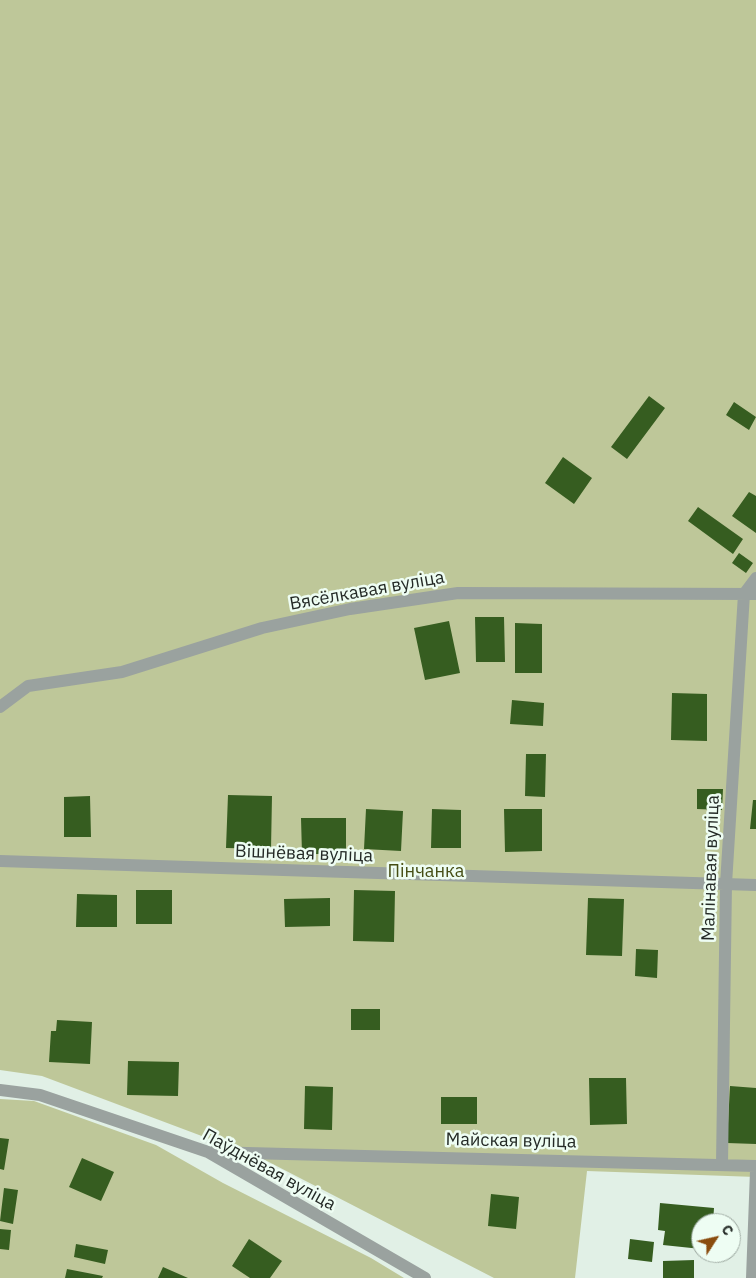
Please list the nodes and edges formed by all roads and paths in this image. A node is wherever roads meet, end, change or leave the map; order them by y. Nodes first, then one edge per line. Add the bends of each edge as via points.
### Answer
1 (756, 578) edge
2 (750, 594) edge
3 (0, 707) edge
4 (0, 861) edge
5 (726, 884) junction
6 (756, 885) edge
7 (0, 1090) edge
8 (208, 1152) junction
9 (722, 1164) junction
10 (756, 1166) edge
11 (756, 1171) edge
12 (755, 1191) edge
13 (426, 1278) edge
14 (752, 1278) edge

1 - 2 street
2 - 3 street, Вясёлкавая вуліца via 458,593 350,609 262,628 122,672 28,686
2 - 5 street, Малінавая вуліца
4 - 5 street, Вішнёвая вуліца
5 - 6 street, Вішнёвая вуліца
5 - 9 street, Малінавая вуліца
7 - 8 street, Паўднёвая вуліца via 40,1095
8 - 9 street, Майская вуліца
8 - 13 street, Паўднёвая вуліца
9 - 10 street, Майская вуліца
11 - 12 street
12 - 14 street

